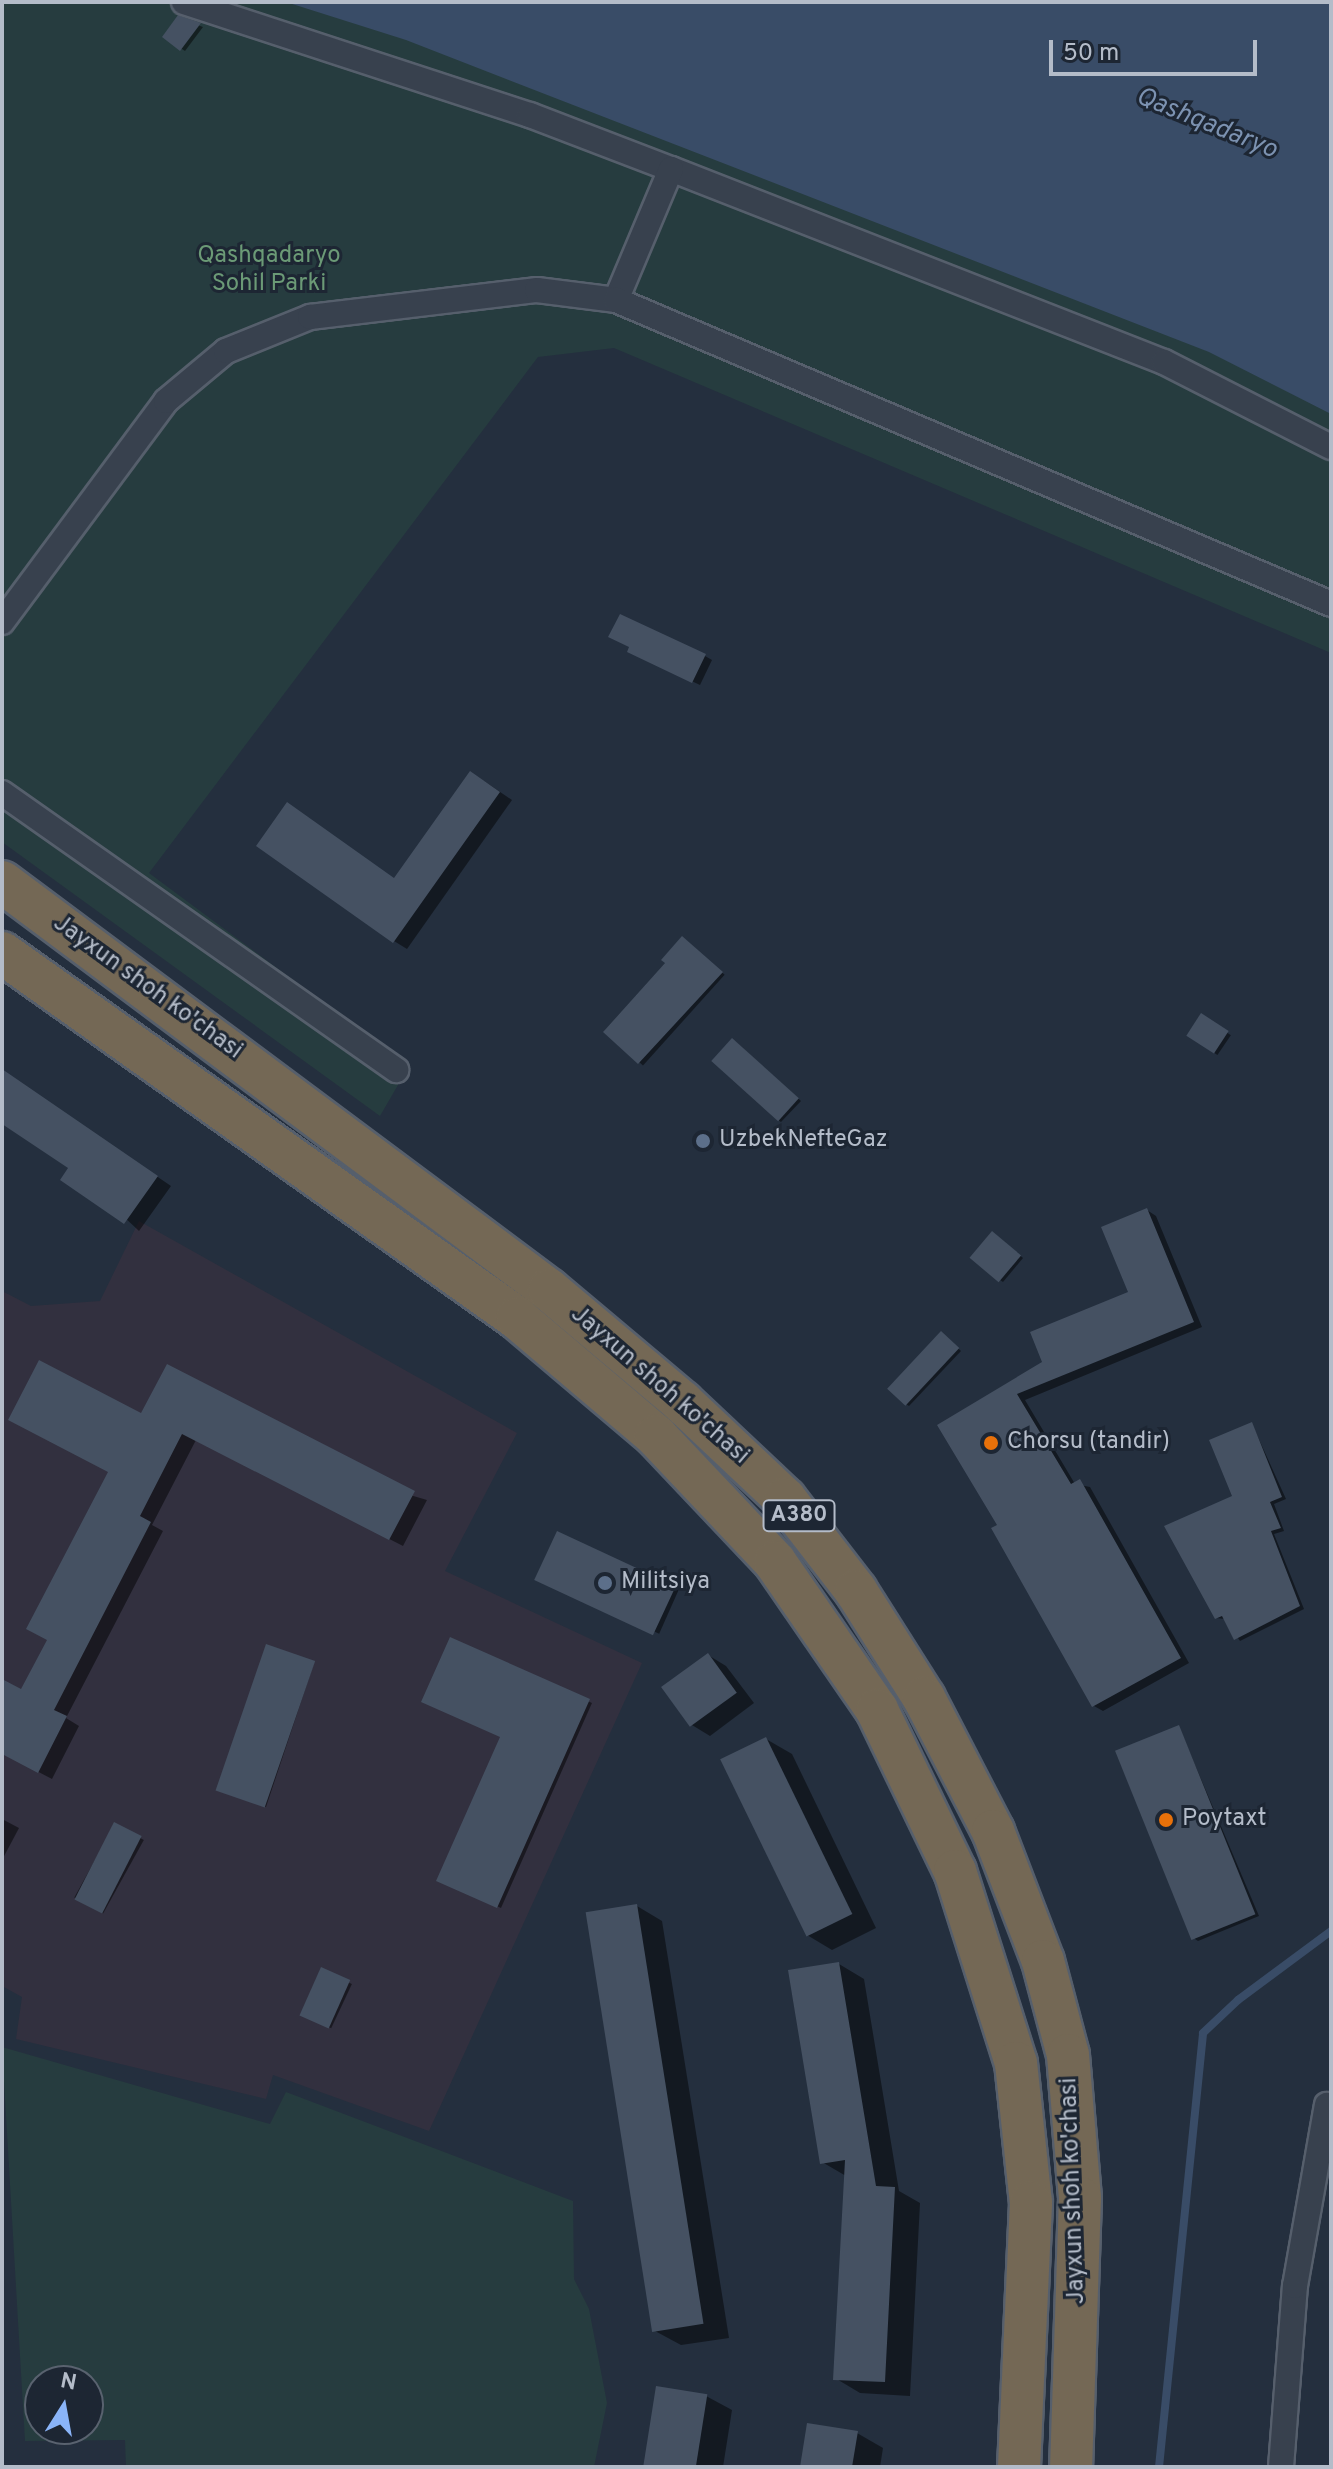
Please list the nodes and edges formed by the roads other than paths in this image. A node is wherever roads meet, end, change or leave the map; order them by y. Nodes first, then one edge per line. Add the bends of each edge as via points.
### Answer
1 (184, 2) edge
2 (671, 169) junction
3 (616, 300) junction
4 (1331, 447) edge
5 (1331, 604) edge
6 (2, 622) edge
7 (2, 793) edge
8 (2, 882) edge
9 (2, 953) edge
10 (396, 1070) dead end
11 (1327, 2105) dead end
12 (1019, 2467) edge
13 (1071, 2467) edge
14 (1281, 2467) edge

1 - 2 street via 530,115
2 - 3 street
2 - 4 street via 1164,362
3 - 5 street
3 - 6 street via 537,290 310,317 226,351 166,401
7 - 10 street
8 - 13 highway, Jayxun shoh ko'chasi / A380 via 549,1290 682,1402 785,1499 856,1591 924,1698 993,1831 1043,1961 1068,2055 1080,2198
9 - 12 highway, Jayxun shoh ko'chasi / A380 via 517,1318 656,1436 775,1562 877,1710 955,1871 1016,2063 1031,2203
11 - 14 street via 1295,2286

